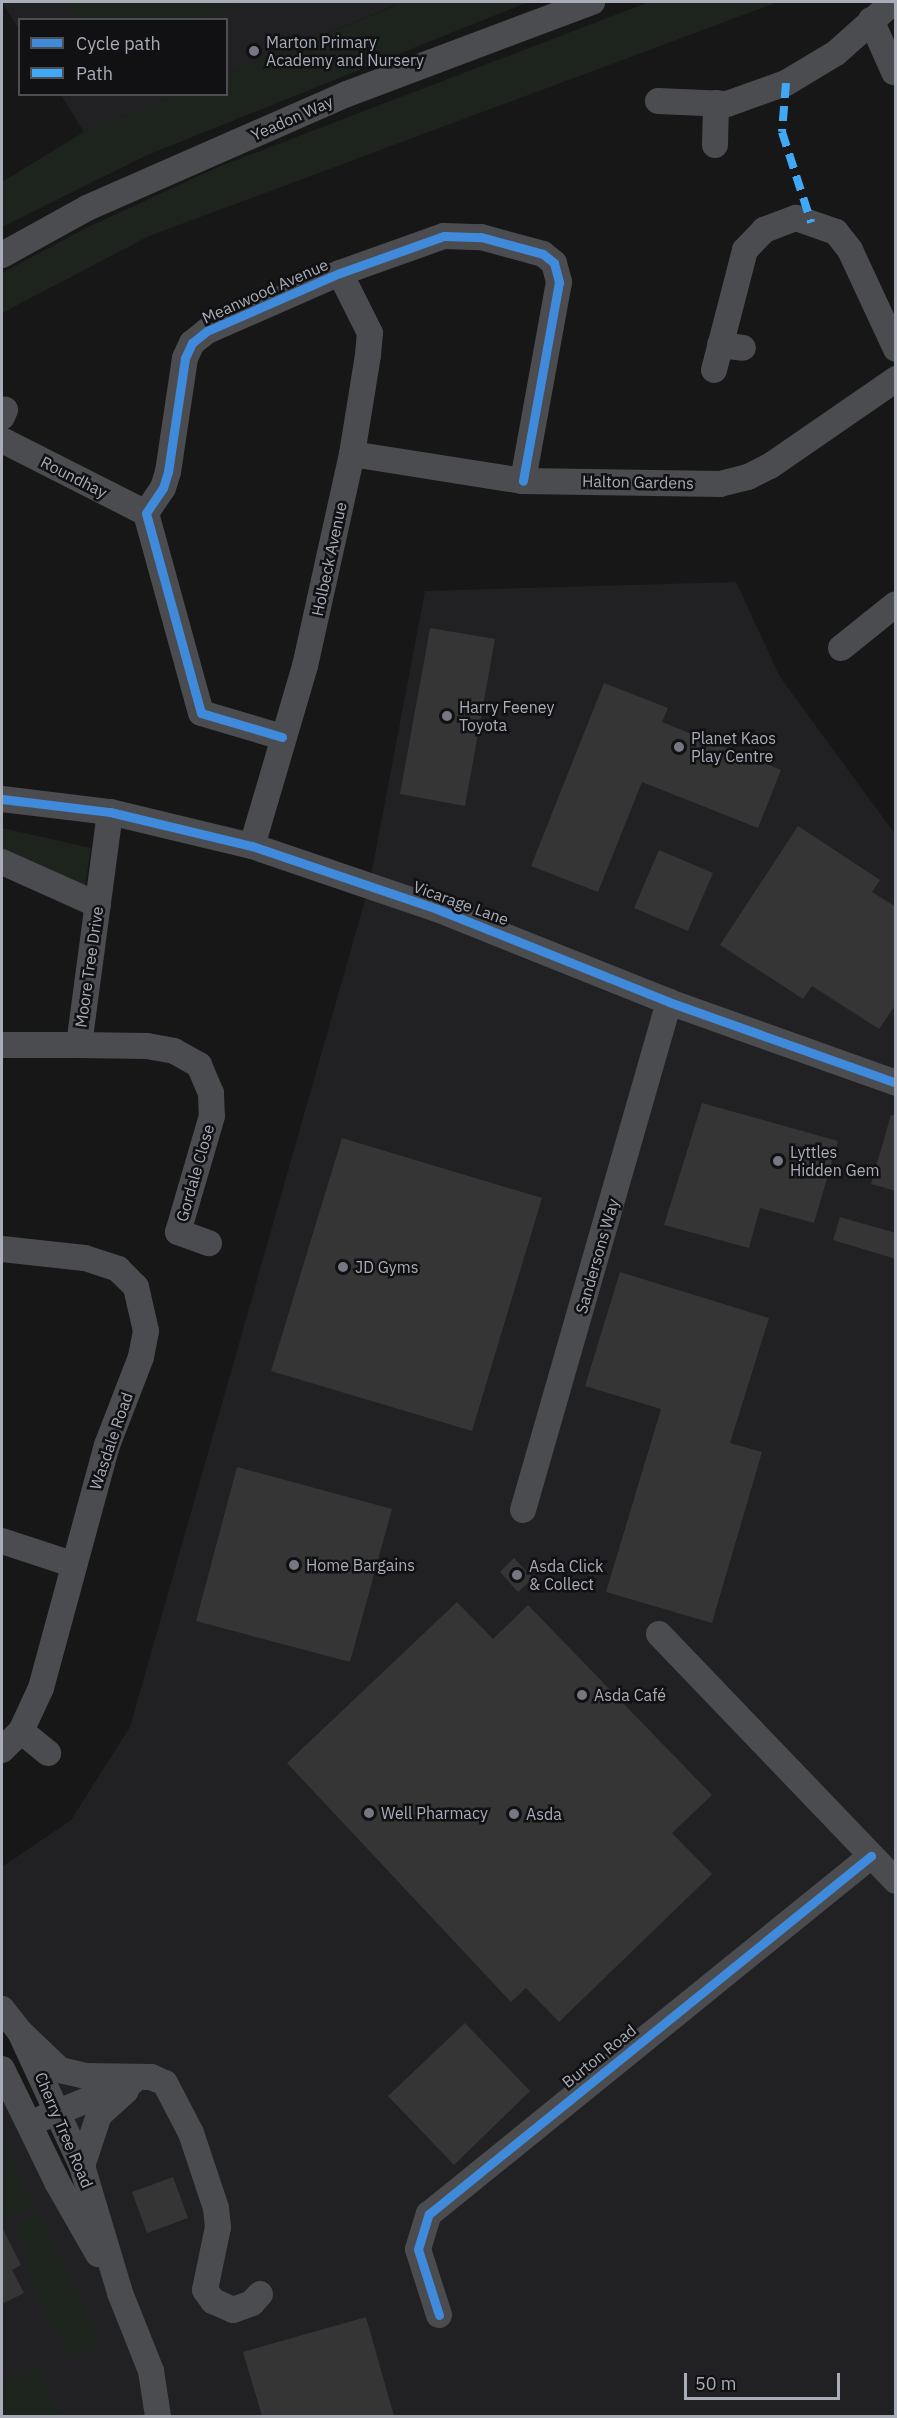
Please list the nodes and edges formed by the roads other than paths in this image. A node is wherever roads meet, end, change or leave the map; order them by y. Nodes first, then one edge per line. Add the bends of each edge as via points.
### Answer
1 (592, 2) edge
2 (892, 2) edge
3 (871, 20) junction
4 (894, 72) dead end
5 (658, 101) dead end
6 (716, 103) junction
7 (715, 145) dead end
8 (2, 255) edge
9 (340, 273) junction
10 (896, 349) edge
11 (714, 370) dead end
12 (895, 380) edge
13 (2, 440) edge
14 (352, 454) junction
15 (523, 481) junction
16 (146, 513) junction
17 (896, 604) edge
18 (841, 648) dead end
19 (282, 737) junction
20 (2, 799) edge
21 (110, 812) junction
22 (252, 846) junction
23 (2, 862) edge
24 (98, 905) junction
25 (669, 1002) junction
26 (2, 1045) edge
27 (79, 1045) junction
28 (896, 1083) edge
29 (210, 1243) dead end
30 (2, 1249) edge
31 (523, 1510) dead end
32 (2, 1540) edge
33 (72, 1564) junction
34 (659, 1634) dead end
35 (21, 1731) junction
36 (2, 1750) edge
37 (48, 1753) dead end
38 (871, 1856) junction
39 (896, 1881) edge
40 (2, 2009) edge
41 (20, 2032) junction
42 (2, 2068) edge
43 (118, 2074) junction
44 (146, 2076) junction
45 (56, 2106) junction
46 (26, 2118) junction
47 (82, 2166) junction
48 (120, 2293) junction
49 (260, 2294) dead end
50 (440, 2315) dead end
51 (158, 2416) edge

1 - 8 street, Yeadon Way via 347,94 87,208
2 - 3 street
3 - 4 street
3 - 6 street via 836,53 786,83 727,104
5 - 6 street
6 - 7 street
9 - 14 street, Holbeck Avenue via 370,333
9 - 15 street, Meanwood Avenue via 444,236 462,234 543,254 554,263 559,282
9 - 16 street, Meanwood Avenue via 207,331 192,343 185,358 168,471 163,488
10 - 11 street via 850,250 836,232 796,218 764,230 745,250 732,347
12 - 15 street, Halton Gardens via 748,477 720,484
13 - 16 street, Roundhay
14 - 15 street, Halton Gardens
14 - 19 street, Holbeck Avenue via 305,666
16 - 19 street via 201,713
17 - 18 street
19 - 22 street, Holbeck Avenue
20 - 21 street, Vicarage Lane
21 - 22 street, Vicarage Lane
21 - 24 street, Moore Tree Drive
22 - 25 street, Vicarage Lane via 437,909
23 - 24 street
24 - 27 street, Moore Tree Drive
25 - 28 street, Vicarage Lane
25 - 31 street, Sandersons Way
26 - 27 street, Moore Tree Drive
27 - 29 street, Gordale Close via 147,1046 174,1051 199,1065 211,1092 212,1116 178,1232
30 - 33 street, Wasdale Road via 85,1258 118,1269 136,1287 144,1307 146,1331 141,1358 107,1445
32 - 33 street
33 - 35 street, Wasdale Road via 41,1688
34 - 38 street
35 - 36 street, Wasdale Road
35 - 37 street
38 - 39 street
38 - 50 street, Burton Road via 429,2214 418,2249
40 - 41 street, Cherry Tree Road
41 - 43 street via 60,2070 86,2076
41 - 45 street, Cherry Tree Road
42 - 46 street, Cherry Tree Road
43 - 44 street
43 - 45 street
44 - 45 street
44 - 47 street via 106,2106 90,2135
44 - 49 street via 165,2083 172,2093 212,2190 218,2227 205,2290 221,2307 233,2310 252,2303
45 - 46 street
45 - 47 street, Cherry Tree Road
46 - 48 street, Cherry Tree Road
47 - 48 street, Cherry Tree Road
48 - 51 street, Cherry Tree Road via 151,2371

